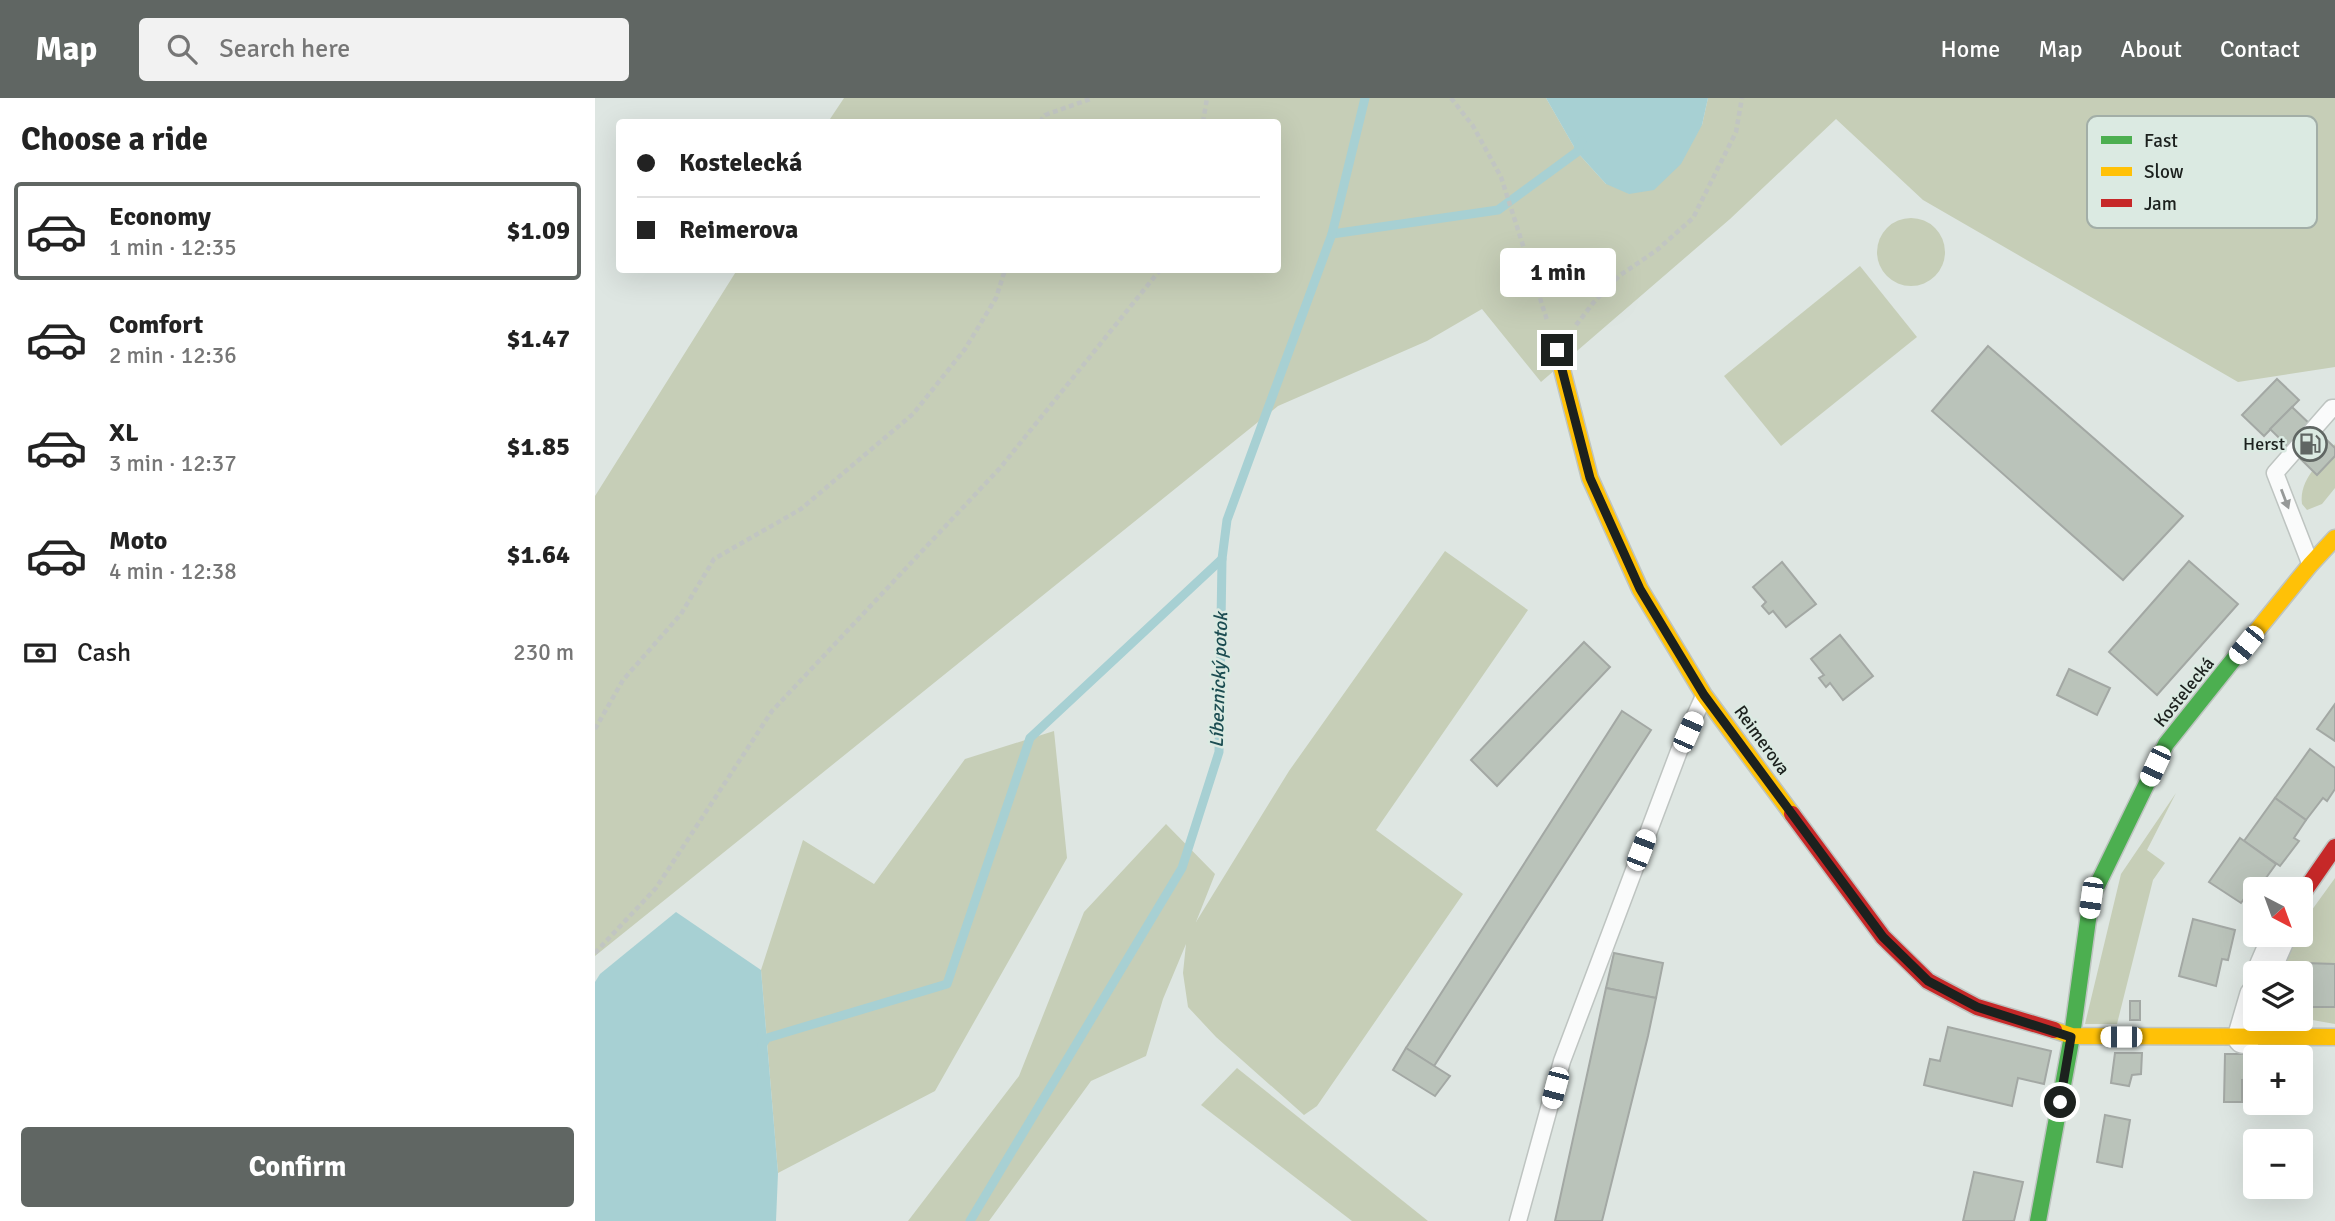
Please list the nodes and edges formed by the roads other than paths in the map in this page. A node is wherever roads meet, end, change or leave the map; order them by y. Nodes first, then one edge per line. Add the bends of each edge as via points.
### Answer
1 (1557, 350) road end
2 (2335, 408) edge
3 (2335, 538) edge
4 (2311, 565) junction
5 (1704, 695) junction
6 (2335, 847) edge
7 (2313, 879) edge
8 (2246, 1031) edge
9 (2071, 1037) junction
10 (2244, 1037) junction
11 (2335, 1037) edge
12 (1518, 1221) edge
13 (2039, 1221) edge

1 - 5 street, Reimerova via 1590,478 1640,589
2 -> 4 lane via 2275,473
3 - 4 street, Kostelecká
4 - 9 street, Kostelecká via 2166,744 2091,898
5 - 9 street, Reimerova via 1883,937 1928,981 1977,1007
5 - 12 lane via 1562,1061
6 - 7 street
8 - 10 street
9 - 10 street, Reimerova
9 - 13 street, Kostelecká
10 - 11 street, Reimerova

